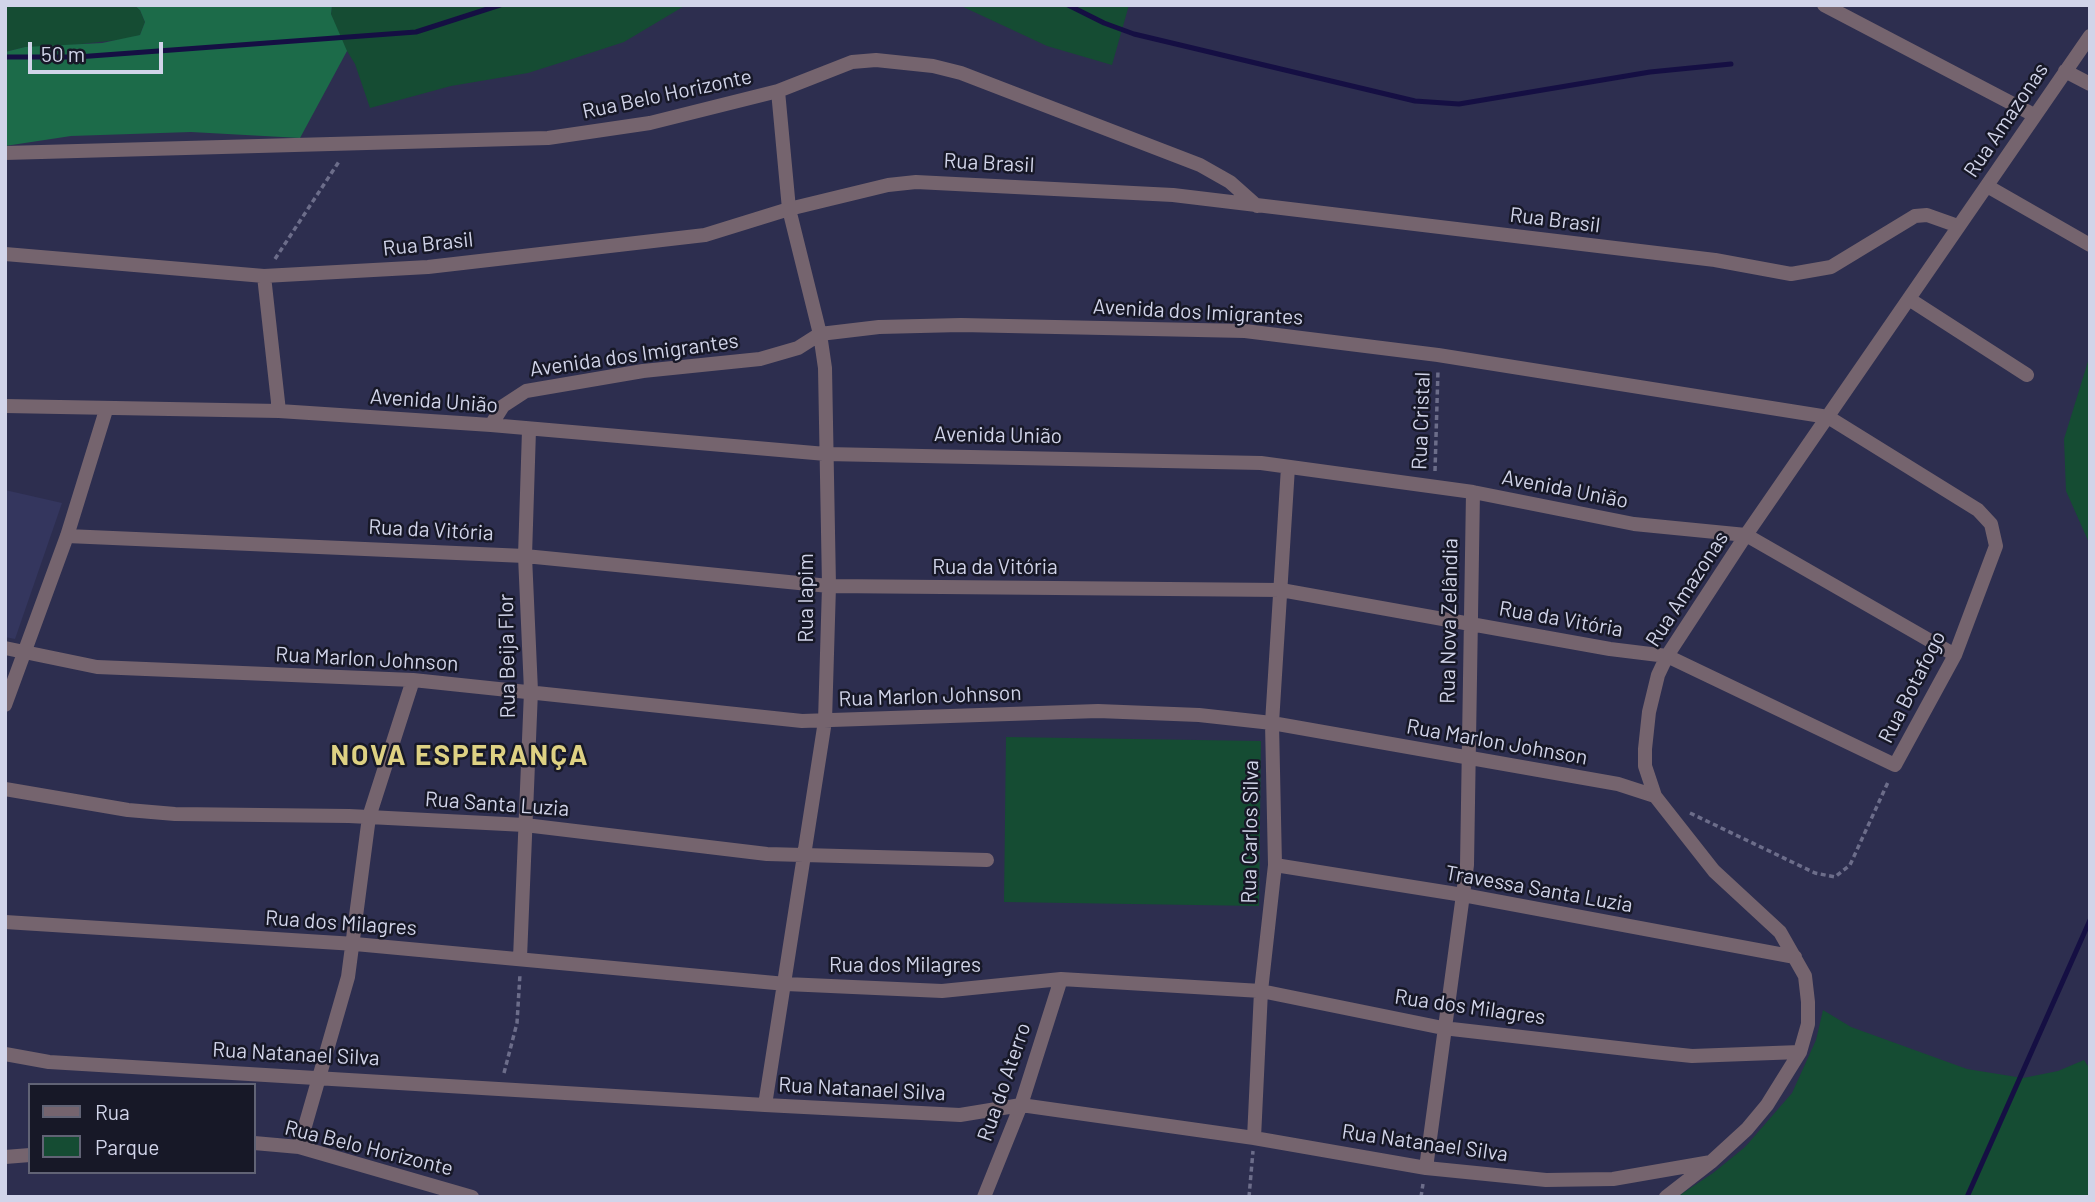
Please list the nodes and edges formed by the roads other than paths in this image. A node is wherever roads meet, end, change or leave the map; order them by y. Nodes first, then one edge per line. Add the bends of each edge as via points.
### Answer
1 (1824, 5) edge
2 (2090, 36) edge
3 (2064, 71) junction
4 (2090, 84) edge
5 (778, 91) junction
6 (2034, 116) junction
7 (5, 153) edge
8 (1987, 186) junction
9 (1257, 206) junction
10 (789, 209) junction
11 (1958, 226) junction
12 (2090, 245) edge
13 (5, 254) edge
14 (264, 276) junction
15 (1909, 299) junction
16 (820, 334) junction
17 (2027, 375) dead end
18 (5, 406) edge
19 (106, 410) junction
20 (279, 411) junction
21 (1828, 417) junction
22 (491, 425) junction
23 (529, 430) junction
24 (826, 454) junction
25 (1288, 467) junction
26 (1473, 492) junction
27 (1978, 510) joint
28 (1746, 535) junction
29 (67, 536) junction
30 (525, 556) junction
31 (828, 586) junction
32 (1281, 590) junction
33 (1469, 624) junction
34 (5, 648) edge
35 (26, 653) junction
36 (1955, 655) junction
37 (1667, 656) junction
38 (413, 680) junction
39 (531, 691) junction
40 (5, 705) edge
41 (825, 721) junction
42 (1272, 723) junction
43 (1467, 758) junction
44 (1895, 765) joint
45 (5, 789) edge
46 (1655, 796) junction
47 (369, 817) junction
48 (525, 824) junction
49 (805, 856) junction
50 (987, 860) dead end
51 (1275, 865) junction
52 (1464, 895) junction
53 (5, 922) edge
54 (355, 944) junction
55 (1796, 957) junction
56 (520, 958) junction
57 (1061, 979) junction
58 (786, 984) junction
59 (1261, 992) junction
60 (1443, 1028) junction
61 (1800, 1052) junction
62 (5, 1054) edge
63 (321, 1076) junction
64 (765, 1105) junction
65 (1021, 1105) junction
66 (1254, 1139) junction
67 (256, 1143) edge
68 (299, 1147) junction
69 (28, 1155) edge
70 (5, 1157) edge
71 (1711, 1162) junction
72 (1426, 1168) junction
73 (472, 1197) edge
74 (984, 1197) edge
75 (1665, 1197) edge

1 - 6 street
2 - 3 street, Rua Amazonas
3 - 4 street
3 - 6 street, Rua Amazonas
5 - 7 street, Rua Belo Horizonte via 650,123 561,136
5 - 9 street, Rua Belo Horizonte via 852,62 933,66 1200,165 1230,182
5 - 10 street, Rua Iapim
6 - 8 street, Rua Amazonas
8 - 11 street, Rua Amazonas
8 - 12 street
9 - 10 street, Rua Brasil via 1173,195 935,181 888,185
9 - 11 street, Rua Brasil via 1715,260 1791,274 1831,267 1915,216 1934,216
10 - 14 street, Rua Brasil via 705,235 428,267
10 - 16 street, Rua Iapim
11 - 15 street, Rua Amazonas
13 - 14 street, Rua Brasil
14 - 20 street
15 - 17 street
15 - 21 street, Rua Amazonas
16 - 21 street, Avenida dos Imigrantes via 908,325 1245,331 1438,355
16 - 22 street, Avenida dos Imigrantes via 798,348 760,359 643,371 526,391 503,406
16 - 24 street, Rua Iapim
18 - 19 street, Avenida União
19 - 20 street, Avenida União
19 - 29 street
20 - 22 street, Avenida União
21 - 27 street, Avenida dos Imigrantes
21 - 28 street, Rua Amazonas
22 - 23 street, Avenida União
23 - 24 street, Avenida União
23 - 30 street, Rua Beija Flor
24 - 25 street, Avenida União via 1140,458
24 - 31 street, Rua Iapim
25 - 26 street, Avenida União
25 - 32 street, Rua Carlos Silva
26 - 28 street, Avenida União via 1634,524
26 - 33 street, Rua Nova Zelândia
27 - 36 street, Rua Botafogo via 1991,524 1996,546
28 - 36 street, Avenida União
28 - 37 street, Rua Amazonas
29 - 30 street, Rua da Vitória
29 - 35 street
30 - 31 street, Rua da Vitória
30 - 39 street, Rua Beija Flor
31 - 32 street, Rua da Vitória
31 - 41 street, Rua Iapim
32 - 33 street, Rua da Vitória
32 - 42 street, Rua Carlos Silva
33 - 37 street, Rua da Vitória
33 - 43 street, Rua Nova Zelândia
34 - 35 street, Rua Marlon Johnson
35 - 38 street, Rua Marlon Johnson via 125,670
35 - 40 street
36 - 44 street, Rua Botafogo
37 - 44 street, Rua da Vitória
37 - 46 street, Rua Amazonas via 1647,728 1645,766
38 - 39 street, Rua Marlon Johnson
38 - 47 street
39 - 41 street, Rua Marlon Johnson via 757,719
39 - 48 street, Rua Beija Flor
41 - 42 street, Rua Marlon Johnson via 1152,711
41 - 49 street, Rua Iapim
42 - 43 street, Rua Marlon Johnson
42 - 51 street, Rua Carlos Silva
43 - 46 street, Rua Marlon Johnson via 1618,784
43 - 52 street, Rua Nova Zelândia
45 - 47 street, Rua Santa Luzia via 175,814
46 - 55 street, Rua Amazonas via 1714,871 1780,932
47 - 48 street, Rua Santa Luzia
47 - 54 street
48 - 49 street, Rua Santa Luzia via 710,849
48 - 56 street, Rua Beija Flor
49 - 50 street, Rua Santa Luzia
49 - 58 street, Rua Iapim
51 - 52 street, Travessa Santa Luzia
51 - 59 street, Rua Carlos Silva
52 - 55 street, Travessa Santa Luzia
52 - 60 street, Rua Nova Zelândia
53 - 54 street, Rua dos Milagres
54 - 56 street, Rua dos Milagres
54 - 63 street
55 - 61 street, Rua Amazonas via 1808,1002
56 - 58 street, Rua dos Milagres
57 - 58 street, Rua dos Milagres via 942,991
57 - 59 street, Rua dos Milagres
57 - 65 street, Rua do Aterro
58 - 64 street, Rua Iapim
59 - 60 street, Rua dos Milagres
59 - 66 street, Rua Carlos Silva
60 - 61 street, Rua dos Milagres via 1692,1056
60 - 72 street, Rua Nova Zelândia
61 - 71 street, Rua Amazonas via 1767,1105
62 - 63 street, Rua Natanael Silva via 49,1062
63 - 64 street, Rua Natanael Silva
63 - 68 street
64 - 65 street, Rua Natanael Silva via 960,1115
65 - 66 street, Rua Natanael Silva
65 - 74 street, Rua do Aterro
66 - 72 street, Rua Natanael Silva
67 - 68 street, Rua Belo Horizonte
68 - 73 street, Rua Belo Horizonte
69 - 70 street
71 - 72 street, Rua Natanael Silva via 1582,1182
71 - 75 street, Rua Amazonas

